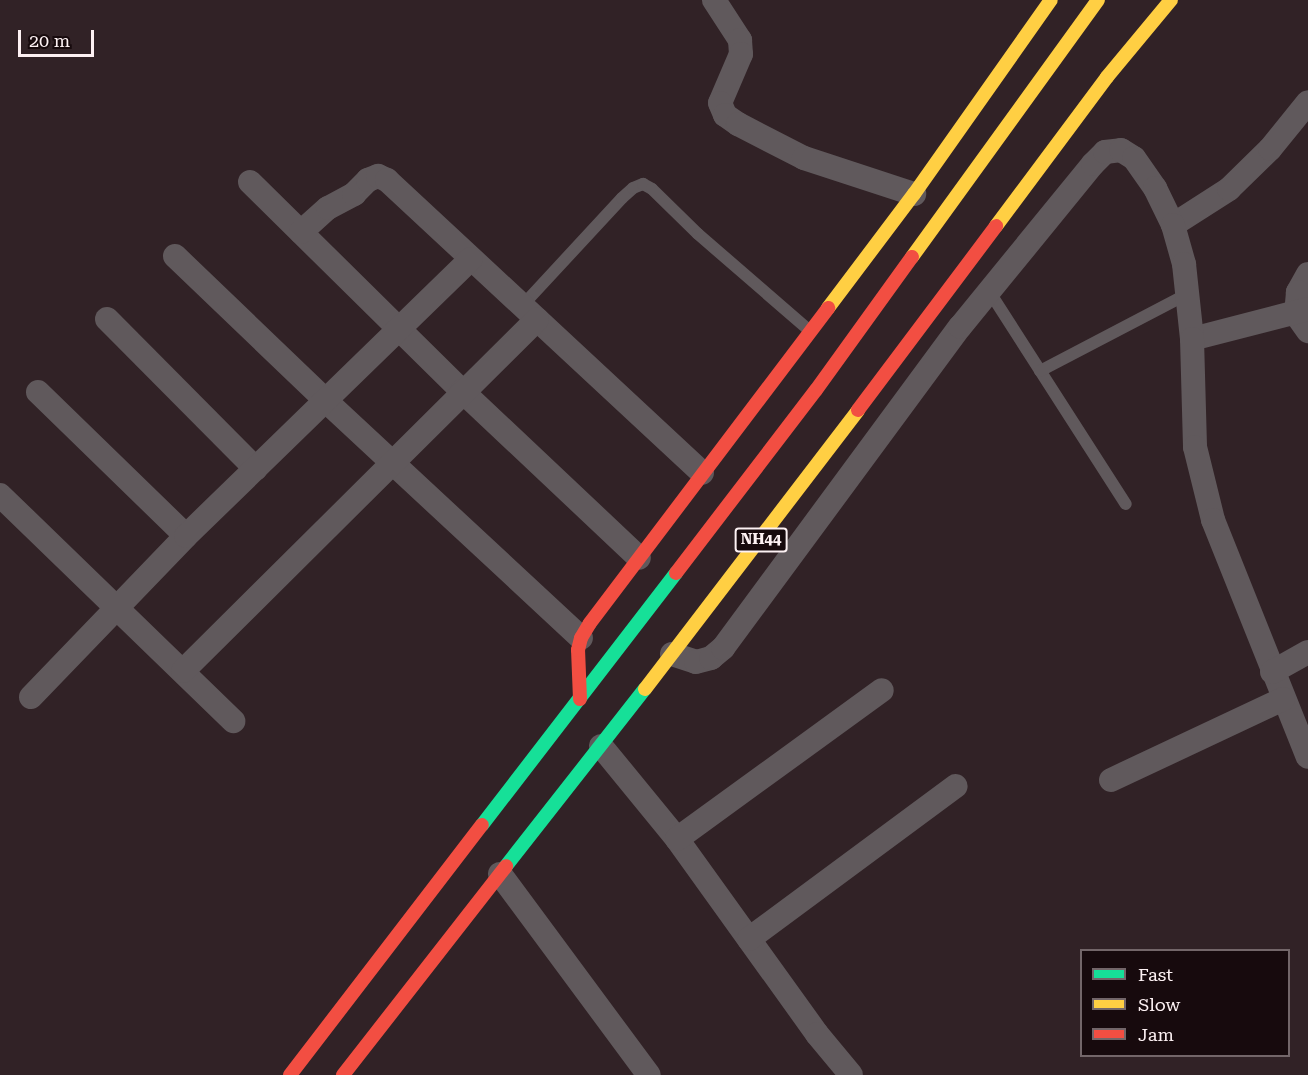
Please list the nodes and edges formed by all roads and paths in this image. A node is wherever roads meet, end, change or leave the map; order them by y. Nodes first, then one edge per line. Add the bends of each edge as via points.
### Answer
1 (714, 0) edge
2 (1051, 0) edge
3 (1098, 0) edge
4 (1171, 0) edge
5 (1308, 102) edge
6 (250, 182) dead end
7 (914, 194) junction
8 (1173, 225) junction
9 (302, 232) junction
10 (175, 256) dead end
11 (471, 259) junction
12 (1308, 274) edge
13 (988, 291) junction
14 (1187, 294) junction
15 (529, 312) junction
16 (1304, 318) edge
17 (106, 320) dead end
18 (400, 329) junction
19 (810, 331) junction
20 (1192, 339) junction
21 (1040, 371) junction
22 (462, 391) junction
23 (38, 392) dead end
24 (326, 401) junction
25 (391, 462) junction
26 (256, 469) junction
27 (702, 473) junction
28 (0, 495) edge
29 (1126, 504) dead end
30 (186, 536) junction
31 (639, 558) junction
32 (117, 607) junction
33 (581, 638) junction
34 (1308, 652) edge
35 (672, 654) junction
36 (183, 671) junction
37 (1272, 672) junction
38 (882, 690) dead end
39 (31, 697) dead end
40 (580, 699) junction
41 (1283, 699) junction
42 (233, 721) dead end
43 (601, 746) junction
44 (1308, 757) edge
45 (1112, 780) dead end
46 (956, 786) dead end
47 (677, 839) junction
48 (501, 874) junction
49 (749, 939) junction
50 (290, 1075) edge
51 (344, 1075) edge
52 (649, 1075) edge
53 (851, 1075) edge

1 - 7 street via 740,40 741,54 720,103 725,115 804,158
2 - 7 main road
3 - 40 main road, NH44 via 816,390
4 - 35 main road, NH44 via 1107,77
5 - 8 street via 1270,149 1229,189
6 - 9 street
7 - 19 main road
8 - 13 street via 1155,188 1134,158 1121,150 1105,152
8 - 14 street via 1184,264
9 - 11 street via 328,208 378,176 387,180
9 - 18 street
10 - 24 street
11 - 15 street
11 - 18 street
12 - 16 street via 1298,292
13 - 21 lane
13 - 35 street via 723,648 711,658 696,662
14 - 20 street
14 - 21 lane
15 - 19 lane via 622,198 643,184
15 - 22 street
15 - 27 street
16 - 20 street
17 - 26 street
18 - 22 street
18 - 24 street
19 - 27 main road
20 - 37 street via 1198,457 1213,520
21 - 29 lane
22 - 25 street
22 - 31 street
23 - 30 street
24 - 25 street
24 - 26 street
25 - 33 street
25 - 36 street
26 - 30 street
27 - 31 main road
28 - 32 street
30 - 32 street
31 - 33 main road
32 - 36 street
32 - 39 street
33 - 40 main road
34 - 37 street
35 - 43 main road, NH44
36 - 42 street
37 - 41 street
38 - 47 street
40 - 50 main road, NH44
41 - 44 street
41 - 45 street
43 - 47 street
43 - 48 main road, NH44
46 - 49 street
47 - 49 street
48 - 51 main road, NH44
48 - 52 street
49 - 53 street

